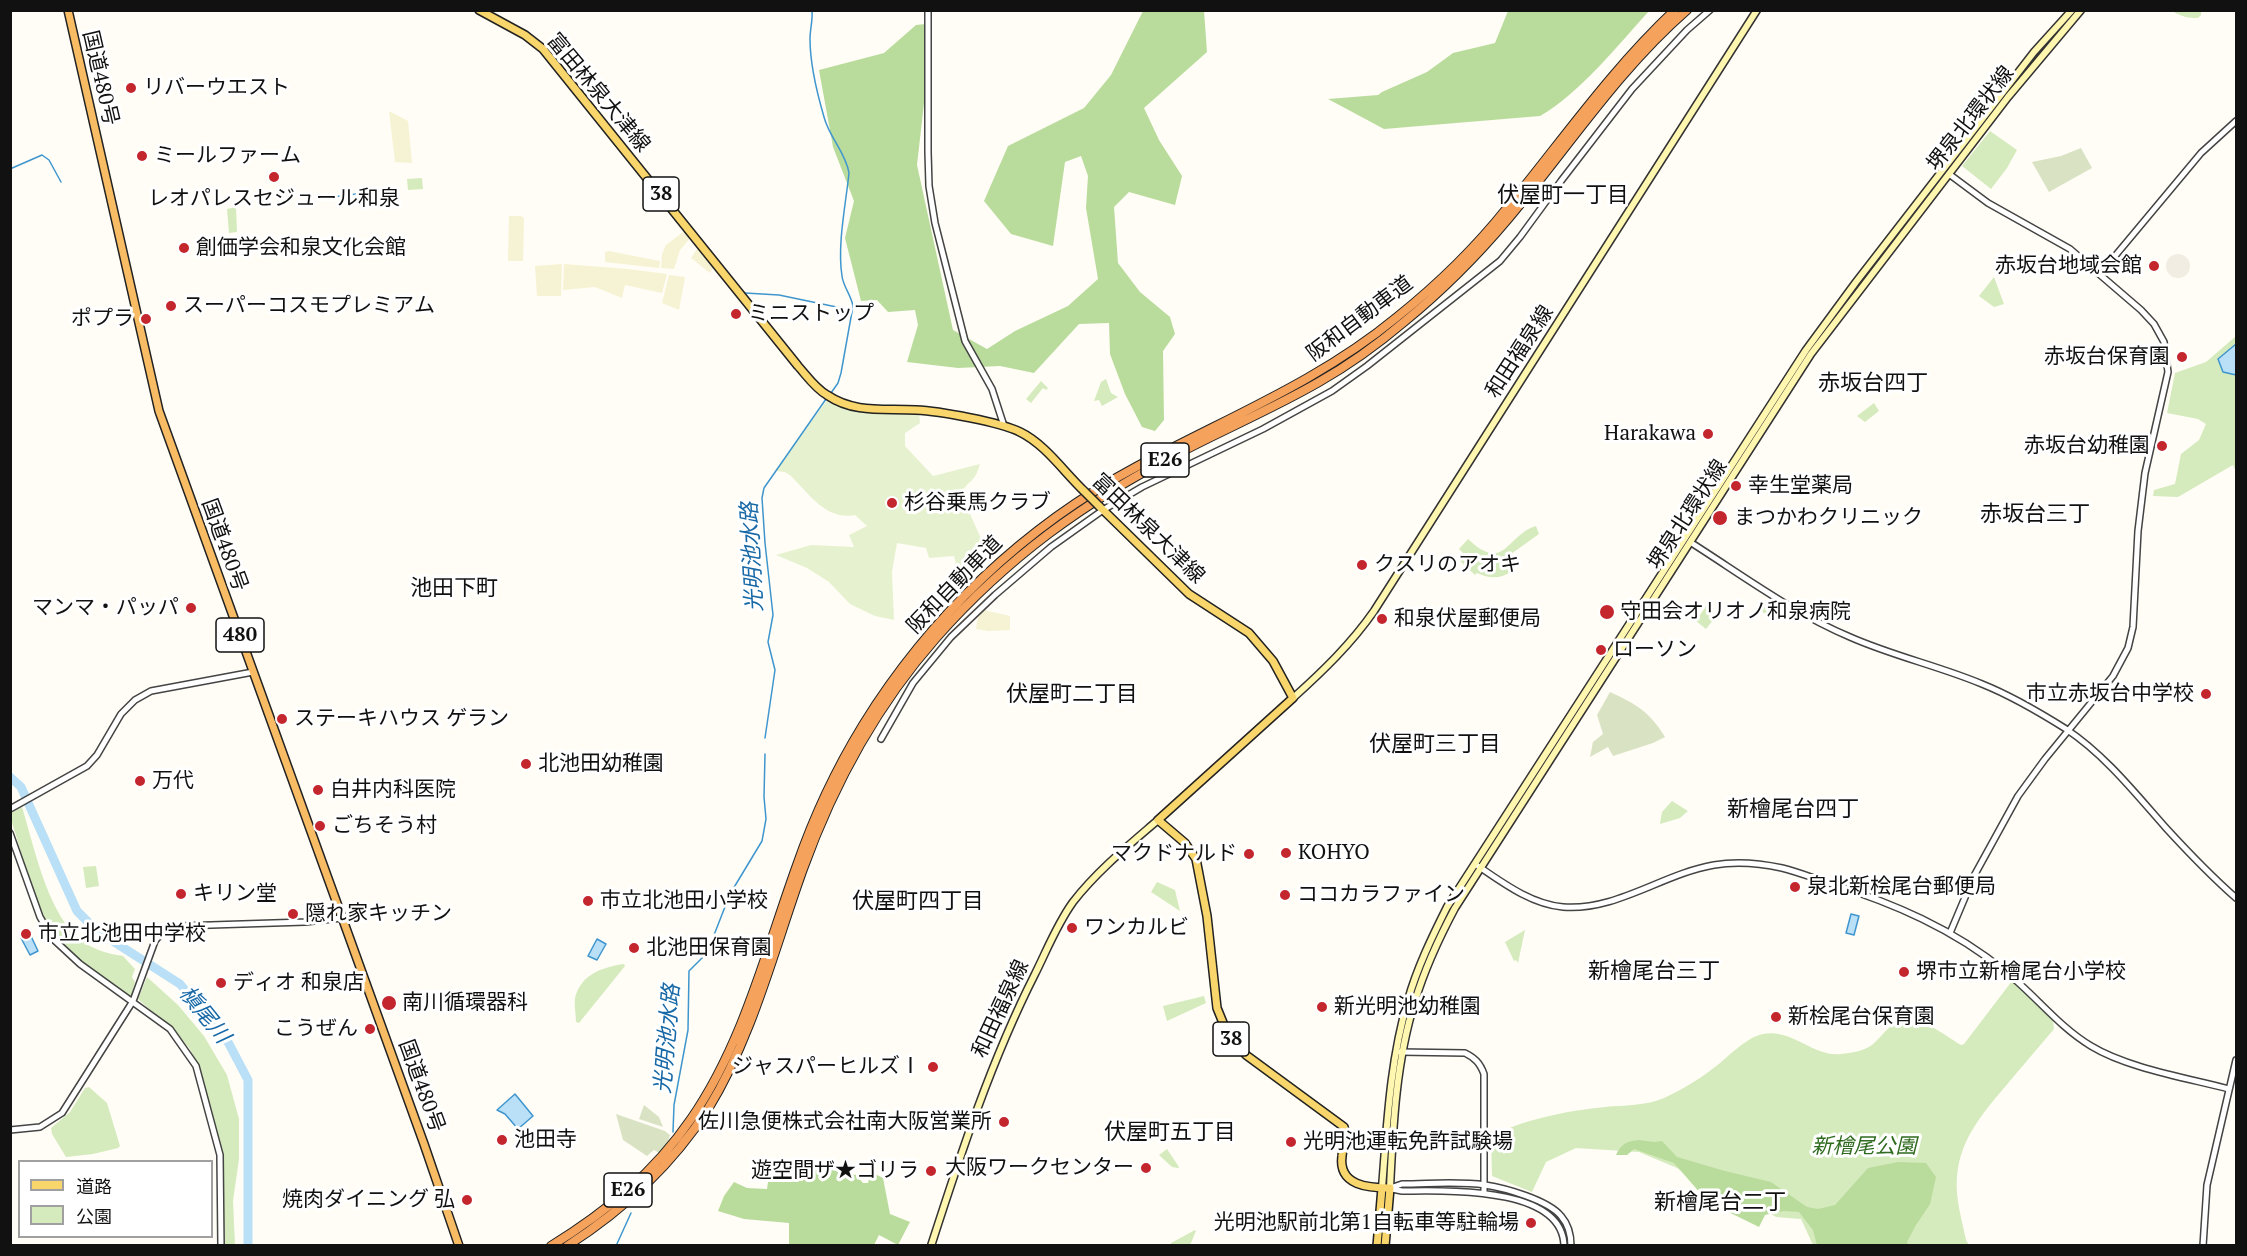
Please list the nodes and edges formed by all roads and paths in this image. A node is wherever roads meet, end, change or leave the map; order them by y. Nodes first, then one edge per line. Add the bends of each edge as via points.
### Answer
1 (68, 10) edge
2 (479, 10) edge
3 (928, 10) edge
4 (1675, 10) edge
5 (1687, 10) edge
6 (1710, 10) edge
7 (1757, 10) edge
8 (2072, 10) edge
9 (2081, 10) edge
10 (2236, 121) edge
11 (1949, 174) junction
12 (2100, 274) junction
13 (1004, 426) junction
14 (1101, 508) junction
15 (1690, 542) junction
16 (253, 672) junction
17 (1293, 698) junction
18 (2069, 731) junction
19 (881, 739) dead end
20 (12, 808) edge
21 (1158, 820) junction
22 (10, 833) edge
23 (1477, 865) junction
24 (2236, 898) edge
25 (342, 918) junction
26 (1950, 933) junction
27 (133, 1001) junction
28 (1399, 1052) junction
29 (730, 1058) junction
30 (2236, 1060) edge
31 (2229, 1089) junction
32 (694, 1121) junction
33 (10, 1130) edge
34 (1483, 1184) junction
35 (1386, 1188) junction
36 (1484, 1193) junction
37 (221, 1245) edge
38 (459, 1245) edge
39 (551, 1245) edge
40 (567, 1245) edge
41 (931, 1245) edge
42 (1377, 1245) edge
43 (1385, 1245) edge
44 (1564, 1245) edge
45 (1571, 1245) edge
46 (2204, 1245) edge

1 - 16 highway, 国道480号 / 480 via 159,411
2 - 13 main road, 富田林泉大津線 / 38 via 543,49 815,386 829,397 866,410 918,410
3 - 13 street via 928,163 935,223 965,341 992,389
4 - 29 highway, 阪和自動車道 / E26 via 1608,82 1479,240 1396,318 1321,372 1096,490 1047,524 982,578 928,635 863,725 813,823
5 - 29 highway, 阪和自動車道 / E26 via 1613,88 1485,246 1402,324 1324,380 1174,456 1075,513 994,578 934,640 869,730 838,786 804,866 758,1000
6 - 14 street via 1632,89 1500,261 1332,391
7 - 17 main road, 和田福泉線 via 1364,626
8 - 23 main road, 堺泉北環状線 via 2009,84 1806,351
9 - 11 main road, 堺泉北環状線
10 - 12 street via 2201,153
11 - 12 street via 1988,204 2070,249
11 - 15 main road, 堺泉北環状線 via 1811,354
12 - 18 street via 2154,324 2164,342 2168,372 2145,473 2131,640 2114,676
13 - 14 main road, 富田林泉大津線 / 38, bridge via 1026,435
14 - 17 main road, 富田林泉大津線 / 38 via 1189,594 1249,633 1273,661
14 - 19 street via 994,595 951,637 913,683
15 - 18 street via 1831,629 1982,683
15 - 23 main road, 堺泉北環状線
16 - 20 street via 151,691 135,700 87,765
16 - 25 highway, 国道480号 / 480
17 - 21 main road
18 - 24 street via 2122,778
18 - 26 street via 2008,812
21 - 35 main road, 38 via 1185,843 1196,859 1217,1008 1228,1035 1246,1055 1344,1127 1341,1158 1351,1180 1357,1185
21 - 41 main road, 和田福泉線 via 1074,901 1057,929 995,1060
22 - 27 street via 40,917 53,939 80,964
23 - 26 street via 1522,894 1562,907 1609,902 1714,865 1761,864 1886,902
23 - 28 main road, 堺泉北環状線 via 1436,945
25 - 27 street via 172,927 159,934 153,945
25 - 38 highway, 国道480号 / 480
26 - 31 street via 2005,971 2070,1032 2096,1049 2140,1066
27 - 33 street via 62,1113 40,1127
27 - 37 street via 170,1029 199,1074 220,1155
28 - 34 street via 1465,1053 1481,1065
28 - 35 main road, 堺泉北環状線
29 - 32 highway, 阪和自動車道 / E26 via 707,1109
30 - 31 street
31 - 46 street via 2207,1185
32 - 39 highway, 阪和自動車道 / E26 via 616,1202
32 - 40 highway, 阪和自動車道 / E26 via 652,1179 619,1210
34 - 35 street via 1402,1184
34 - 36 street
34 - 45 street via 1552,1208 1569,1230
35 - 36 street
35 - 42 main road
35 - 43 main road
36 - 44 street via 1545,1212 1560,1227

